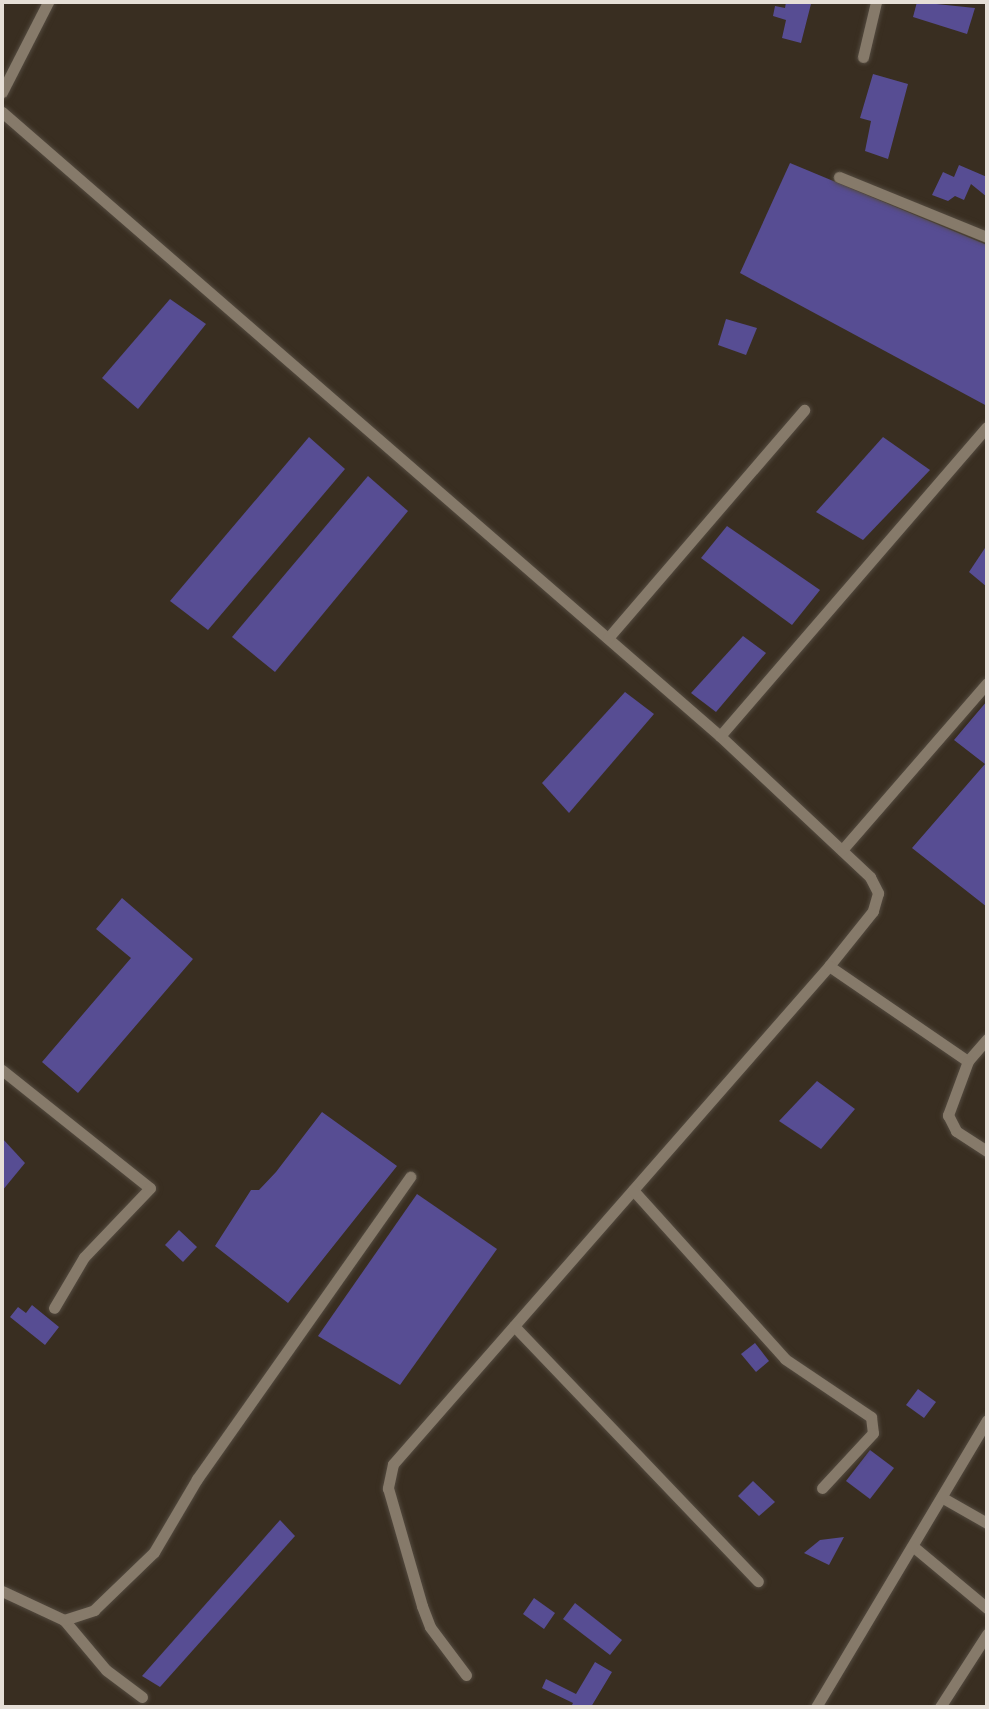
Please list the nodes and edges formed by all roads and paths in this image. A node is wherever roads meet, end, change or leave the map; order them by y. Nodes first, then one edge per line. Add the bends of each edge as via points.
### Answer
1 (48, 2) edge
2 (876, 2) edge
3 (863, 57) dead end
4 (2, 92) edge
5 (2, 112) edge
6 (839, 177) dead end
7 (987, 237) edge
8 (804, 410) dead end
9 (987, 427) edge
10 (608, 638) junction
11 (987, 683) edge
12 (720, 736) junction
13 (842, 850) junction
14 (829, 966) junction
15 (987, 1039) edge
16 (968, 1061) junction
17 (2, 1070) edge
18 (987, 1151) edge
19 (410, 1177) dead end
20 (633, 1190) junction
21 (54, 1308) dead end
22 (514, 1326) junction
23 (987, 1420) edge
24 (822, 1488) dead end
25 (943, 1498) junction
26 (987, 1523) edge
27 (915, 1548) junction
28 (758, 1581) dead end
29 (2, 1591) edge
30 (987, 1608) edge
31 (64, 1620) junction
32 (987, 1634) edge
33 (466, 1675) dead end
34 (142, 1697) dead end
35 (818, 1706) edge
36 (940, 1707) edge

1 - 4 street
2 - 3 street
5 - 10 street
6 - 7 street
8 - 10 street
9 - 12 street
10 - 12 street
11 - 13 street
12 - 13 street
13 - 14 street via 870,877 878,901
14 - 16 street
14 - 20 street
15 - 16 street
16 - 18 street via 950,1102 949,1123
17 - 21 street via 150,1188 84,1257
19 - 31 street via 197,1479 154,1552 94,1610
20 - 22 street
20 - 24 street via 785,1359 871,1417 873,1433
22 - 28 street
22 - 33 street via 394,1462 388,1477 426,1616
23 - 25 street
25 - 26 street
25 - 27 street
27 - 30 street
27 - 35 street
29 - 31 street
31 - 34 street via 106,1670
32 - 36 street

